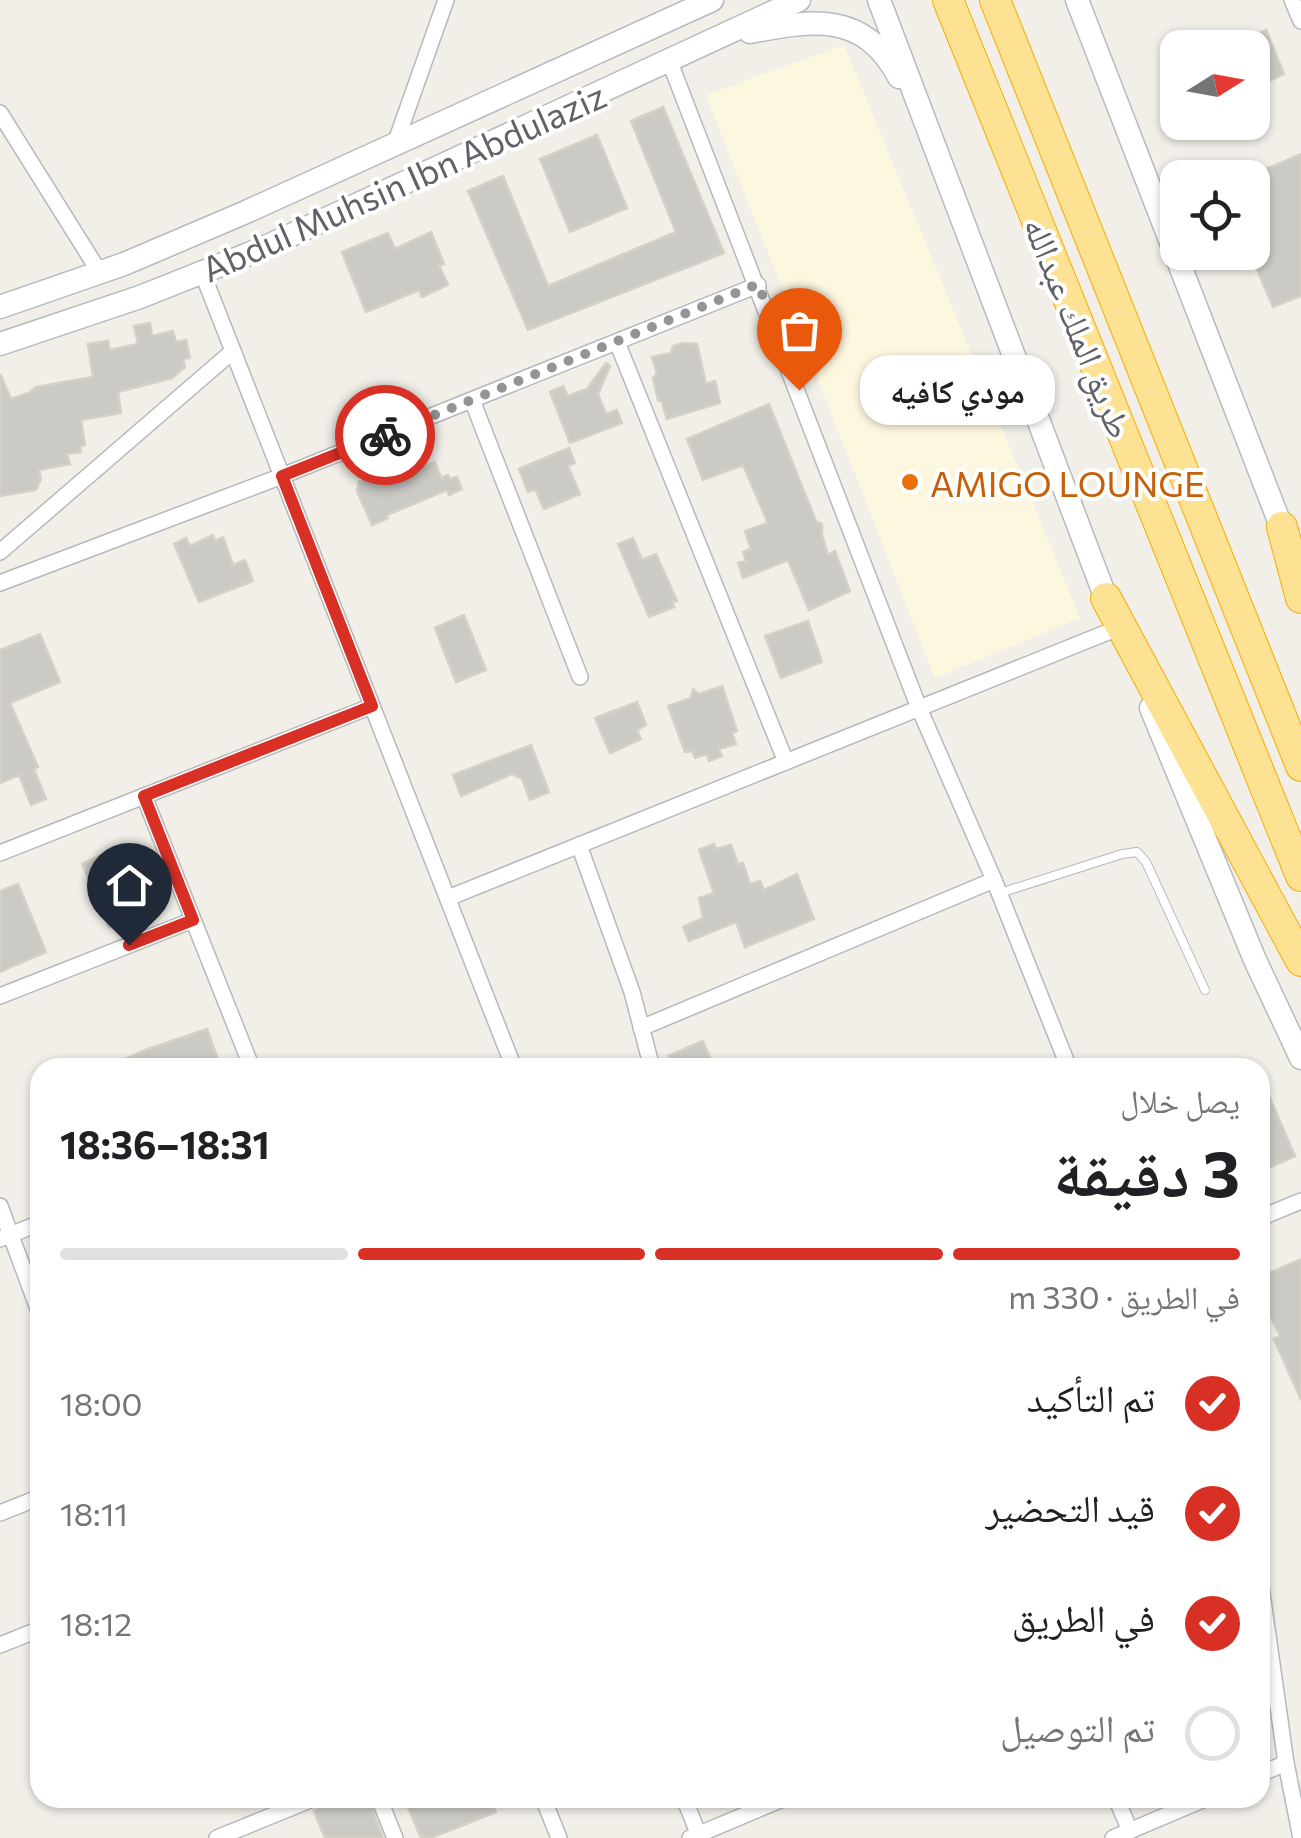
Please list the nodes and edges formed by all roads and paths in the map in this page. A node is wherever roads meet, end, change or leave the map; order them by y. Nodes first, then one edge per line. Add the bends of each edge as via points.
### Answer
1 (446, 0) edge
2 (709, 0) edge
3 (799, 0) edge
4 (879, 0) edge
5 (948, 0) edge
6 (995, 0) edge
7 (1077, 0) edge
8 (1292, 0) edge
9 (1301, 21) edge
10 (698, 46) junction
11 (669, 60) junction
12 (0, 113) edge
13 (395, 144) junction
14 (934, 144) junction
15 (202, 272) junction
16 (100, 273) junction
17 (758, 284) junction
18 (0, 307) edge
19 (617, 342) junction
20 (0, 344) edge
21 (233, 351) junction
22 (472, 400) junction
23 (282, 476) junction
24 (1291, 524) edge
25 (0, 552) edge
26 (1301, 574) edge
27 (0, 583) edge
28 (1106, 598) junction
29 (1301, 598) edge
30 (1118, 628) junction
31 (580, 677) dead end
32 (372, 706) junction
33 (920, 708) junction
34 (786, 762) junction
35 (1301, 766) edge
36 (144, 796) junction
37 (579, 845) junction
38 (2, 847) edge
39 (1301, 876) edge
40 (997, 886) junction
41 (448, 898) junction
42 (193, 920) junction
43 (1301, 961) edge
44 (1205, 990) dead end
45 (0, 996) edge
46 (641, 1028) junction
47 (248, 1058) edge
48 (510, 1058) edge
49 (649, 1058) edge
50 (1065, 1058) edge
51 (1301, 1058) edge
52 (1301, 1201) edge
53 (0, 1206) edge
54 (1270, 1214) edge
55 (30, 1227) edge
56 (5, 1237) edge
57 (30, 1292) edge
58 (30, 1501) edge
59 (0, 1513) edge
60 (30, 1633) edge
61 (0, 1645) edge
62 (1270, 1650) edge
63 (1286, 1763) junction
64 (1270, 1770) edge
65 (290, 1808) edge
66 (383, 1808) edge
67 (547, 1808) edge
68 (687, 1808) edge
69 (761, 1808) edge
70 (1120, 1808) edge
71 (1184, 1808) edge
72 (1130, 1831) junction
73 (696, 1837) edge
74 (217, 1838) edge
75 (395, 1838) edge
76 (559, 1838) edge
77 (1113, 1838) edge
78 (1301, 1838) edge

1 - 13 street
2 - 13 main road, Abdul Muhsin Ibn Abdulaziz
3 - 10 main road, Abdul Muhsin Ibn Abdulaziz
4 - 14 main road
5 - 39 highway, طريق الملك عبدالله
6 - 35 highway, طريق الملك عبدالله
7 - 24 main road
8 - 9 street
10 - 11 main road, Abdul Muhsin Ibn Abdulaziz
10 - 14 main road via 798,23 841,24 870,39 891,62
11 - 15 main road, Abdul Muhsin Ibn Abdulaziz
11 - 17 street
12 - 16 street
13 - 16 main road, Abdul Muhsin Ibn Abdulaziz
14 - 28 main road
15 - 20 main road, Abdul Muhsin Ibn Abdulaziz
15 - 21 street
16 - 18 main road, Abdul Muhsin Ibn Abdulaziz
17 - 19 street
17 - 33 street
19 - 22 street
19 - 34 street
21 - 23 street
21 - 25 street
22 - 23 street
22 - 31 street
23 - 27 street
23 - 32 street
24 - 26 main road
24 - 29 highway
28 - 30 main road
28 - 43 highway
30 - 33 street
30 - 51 main road
32 - 36 street
32 - 41 street
33 - 34 street
33 - 40 street
34 - 37 street
36 - 38 street
36 - 42 street
37 - 41 street
37 - 46 street
40 - 44 lane via 1137,852
40 - 46 street
40 - 50 street
41 - 48 street
42 - 45 street
42 - 47 street
46 - 49 street
52 - 54 street
53 - 56 street
55 - 56 street
56 - 57 street
58 - 59 street
60 - 61 street
62 - 63 street
63 - 64 street
63 - 78 street
65 - 74 street
66 - 75 street
67 - 76 street
68 - 73 street
69 - 73 street
70 - 72 street
71 - 72 street
72 - 77 street

